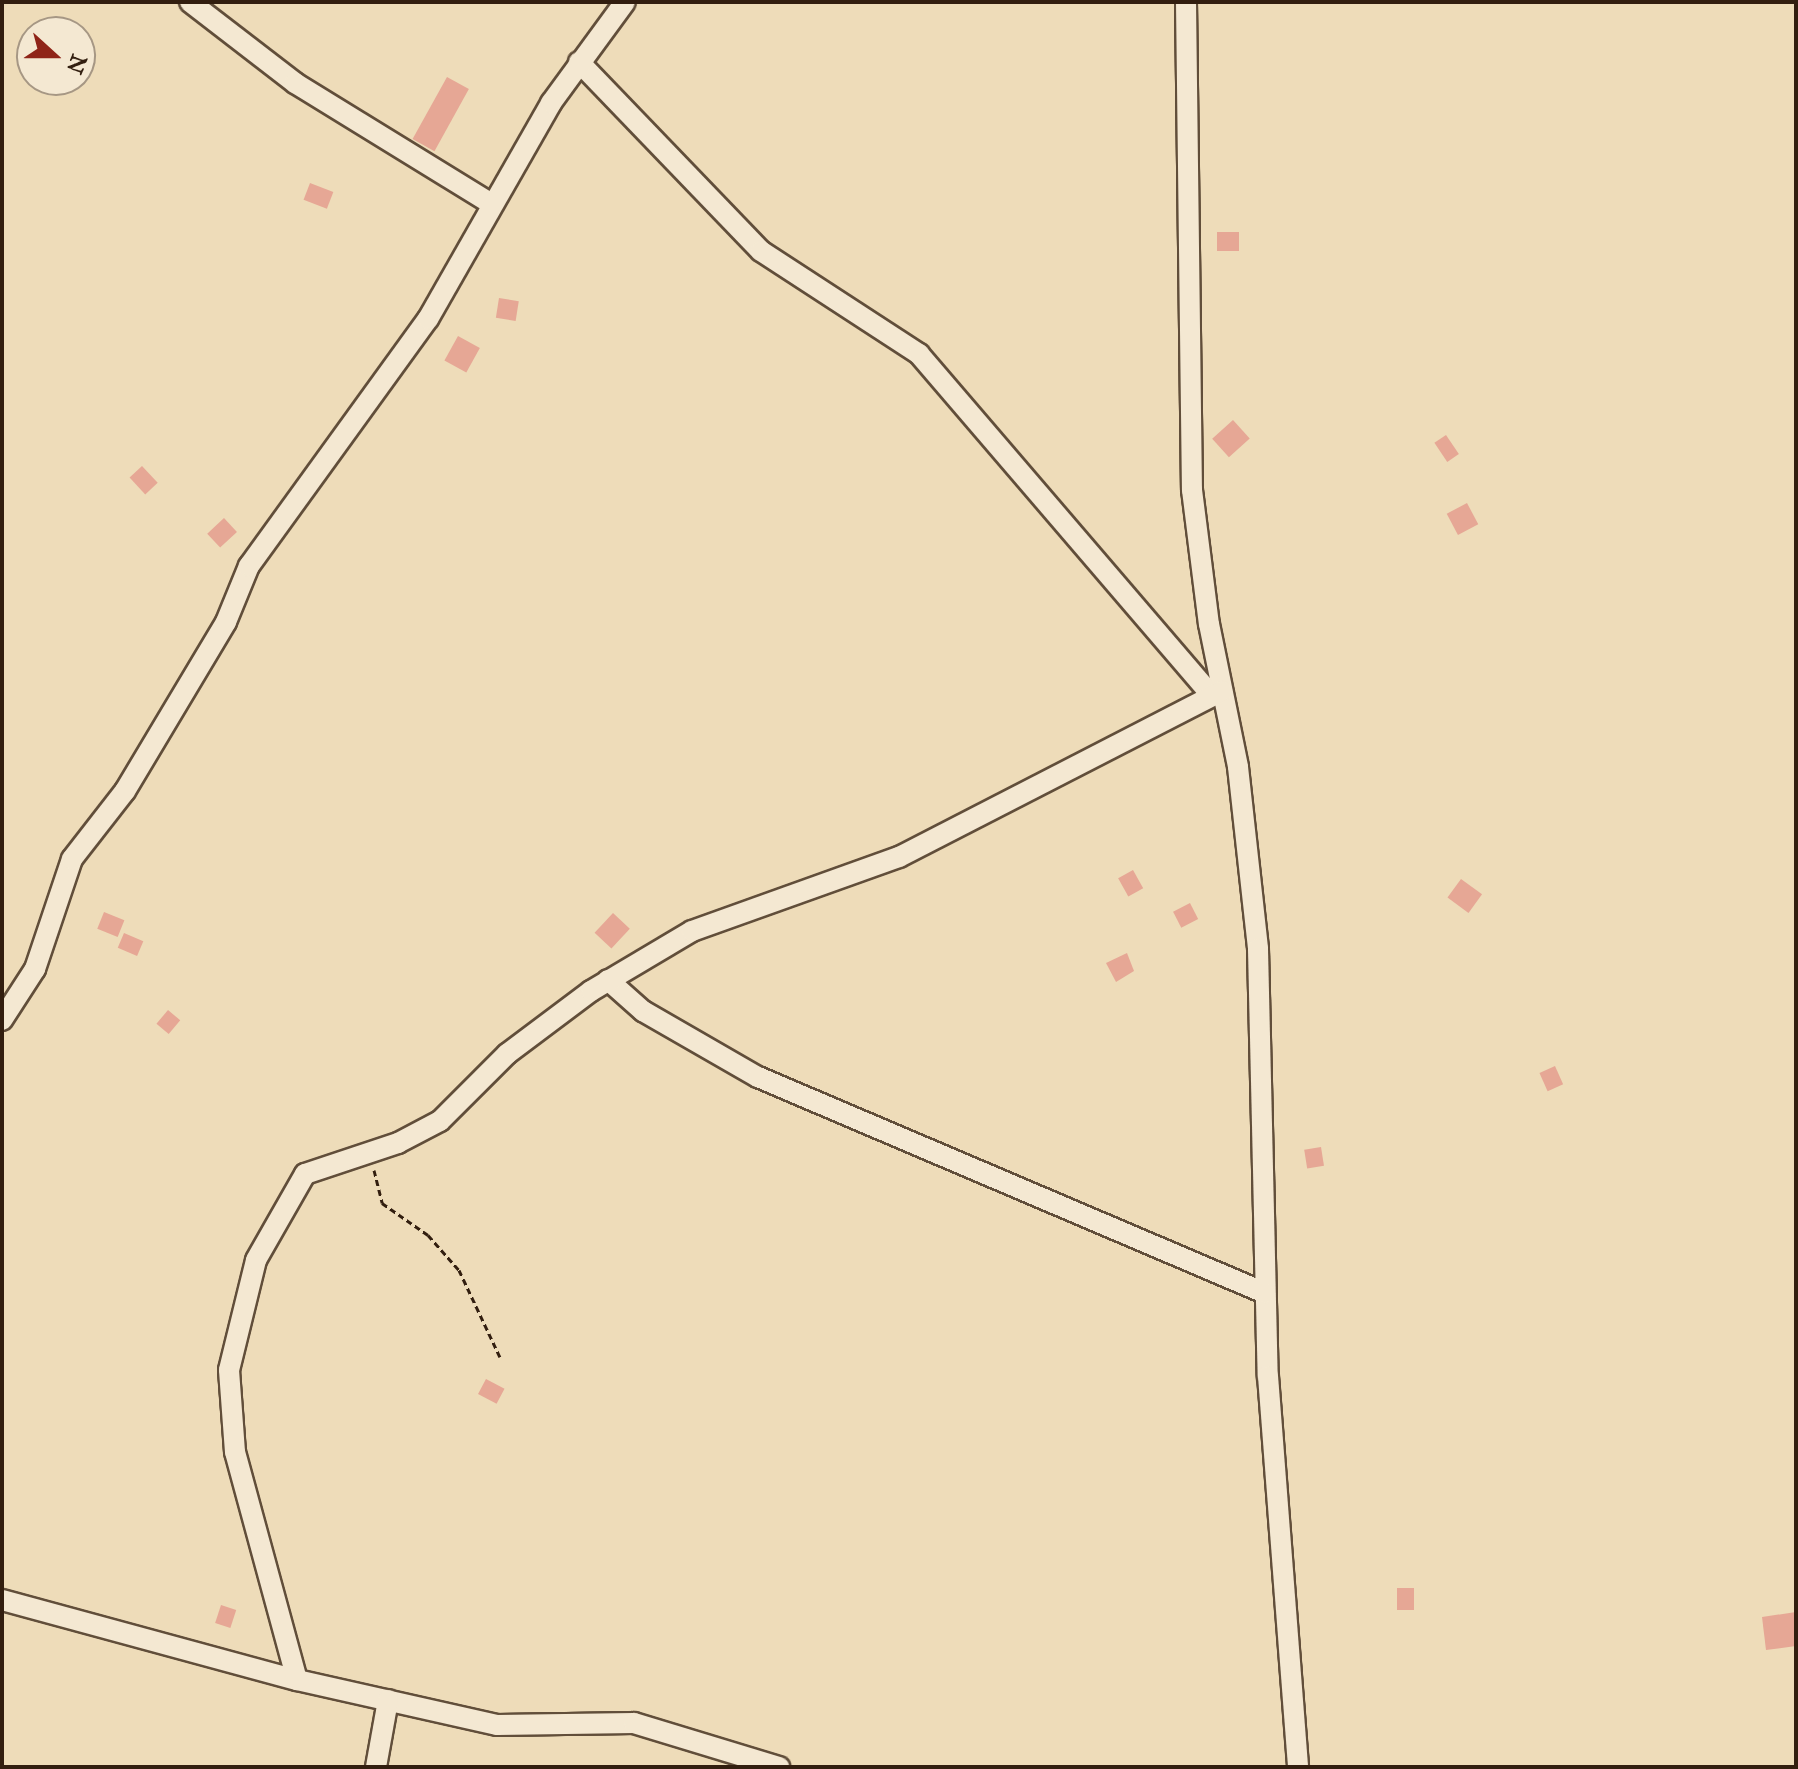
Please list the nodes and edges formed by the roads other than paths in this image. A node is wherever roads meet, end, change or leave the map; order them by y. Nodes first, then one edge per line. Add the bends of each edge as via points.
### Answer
1 (190, 2) edge
2 (625, 2) edge
3 (1186, 2) edge
4 (579, 62) junction
5 (492, 204) junction
6 (1217, 693) junction
7 (608, 980) junction
8 (2, 1020) edge
9 (1265, 1293) junction
10 (2, 1600) edge
11 (297, 1680) junction
12 (388, 1700) junction
13 (376, 1767) edge
14 (779, 1767) edge
15 (1298, 1767) edge

1 - 5 street via 295,83
2 - 4 street
3 - 6 street via 1192,490
4 - 5 street
4 - 6 street via 761,251 919,354
5 - 8 street via 449,287 249,566 226,622 125,791 72,859 35,969
6 - 7 street via 936,840 692,931
6 - 9 street via 1239,779 1258,949
7 - 9 street via 643,1011 772,1084
7 - 11 street via 507,1054 440,1121 324,1164 292,1190 256,1260 233,1343 229,1416
9 - 15 street
10 - 11 street
11 - 12 street
12 - 13 street
12 - 14 street via 518,1728 607,1719 634,1723

